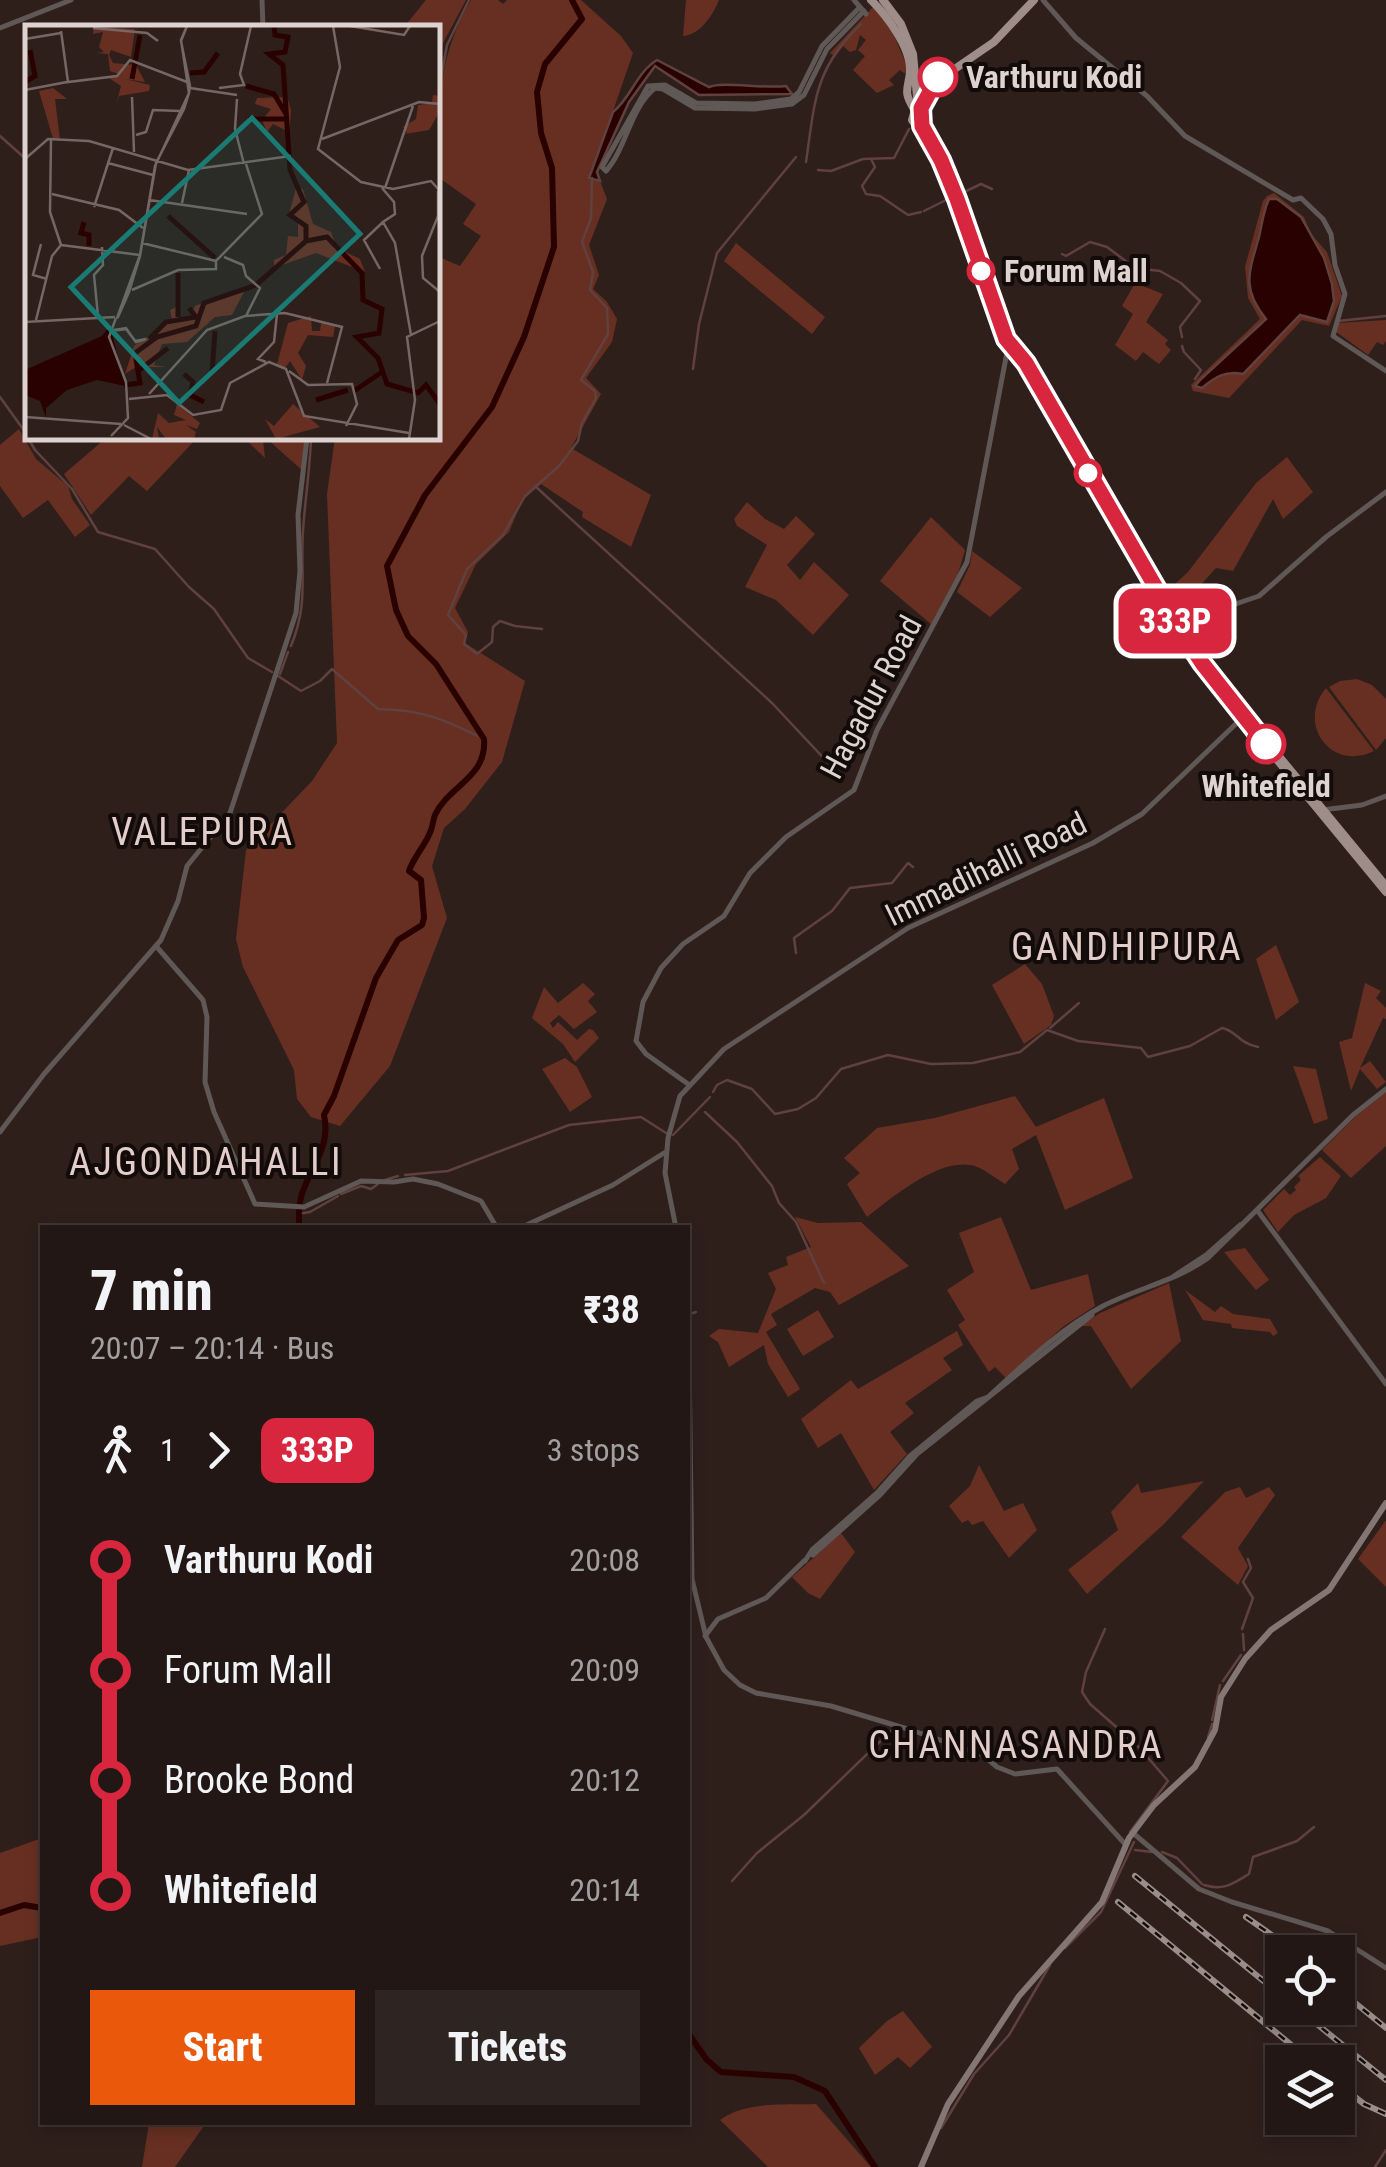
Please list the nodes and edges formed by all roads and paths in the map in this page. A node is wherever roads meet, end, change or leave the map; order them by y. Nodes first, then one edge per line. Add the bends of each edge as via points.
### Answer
1 (71, 0) edge
2 (262, 0) edge
3 (854, 0) edge
4 (871, 0) edge
5 (883, 0) edge
6 (1031, 0) edge
7 (1042, 0) edge
8 (263, 25) edge
9 (0, 28) edge
10 (912, 66) junction
11 (917, 79) junction
12 (933, 81) junction
13 (919, 110) junction
14 (604, 169) dead end
15 (1009, 345) junction
16 (1386, 371) edge
17 (307, 440) edge
18 (1386, 492) edge
19 (1181, 631) junction
20 (1201, 664) junction
21 (1243, 718) junction
22 (1386, 796) edge
23 (1322, 810) junction
24 (1386, 889) edge
25 (156, 946) junction
26 (688, 1084) junction
27 (1386, 1089) edge
28 (0, 1132) edge
29 (664, 1153) junction
30 (1257, 1209) junction
31 (495, 1225) edge
32 (526, 1225) edge
33 (675, 1225) edge
34 (1386, 1384) edge
35 (690, 1428) edge
36 (1386, 1506) edge
37 (705, 1636) junction
38 (1133, 1835) junction
39 (1127, 1846) junction
40 (1386, 1968) edge
41 (919, 2167) edge

1 - 9 street
2 - 8 street
3 - 14 street via 863,11 827,45 789,102 695,108 657,88
4 - 10 main road via 892,24
5 - 10 main road via 901,24
6 - 12 main road via 992,39
6 - 13 main road via 994,42 943,76
7 - 16 street via 1184,136 1293,200 1301,198 1323,219 1344,294 1334,336
10 - 11 main road
10 - 13 main road via 906,90
11 - 12 main road
11 - 13 main road
12 - 13 main road
13 - 15 main road
13 - 15 main road via 912,120 928,141
15 - 19 main road via 1026,363
15 - 20 main road
15 - 26 street, Hagadur Road via 966,562 876,730 854,790 786,837 750,873 724,916 682,944 661,968 643,1002 636,1041
17 - 25 street via 292,630 230,814 188,866
18 - 19 street via 1259,596
19 - 20 main road
20 - 21 main road
21 - 23 main road
21 - 24 main road
21 - 26 street, Immadihalli Road via 1142,814 904,931 745,1034
22 - 23 street
23 - 24 main road
25 - 28 street
25 - 31 street via 203,1000 205,1082 256,1204 304,1208 362,1181 413,1179 481,1201
26 - 29 street
27 - 30 street
29 - 32 street
29 - 33 street
30 - 34 street
30 - 37 street via 1208,1258 1066,1329 910,1456 766,1598 718,1619
35 - 37 street via 692,1579
36 - 38 main road via 1330,1594 1266,1637 1227,1691 1220,1732
37 - 39 street via 724,1670 756,1693 912,1730 1016,1774 1057,1769
38 - 39 main road
38 - 40 street via 1199,1889 1328,1932
39 - 41 main road via 1102,1902 1038,1971 946,2102

